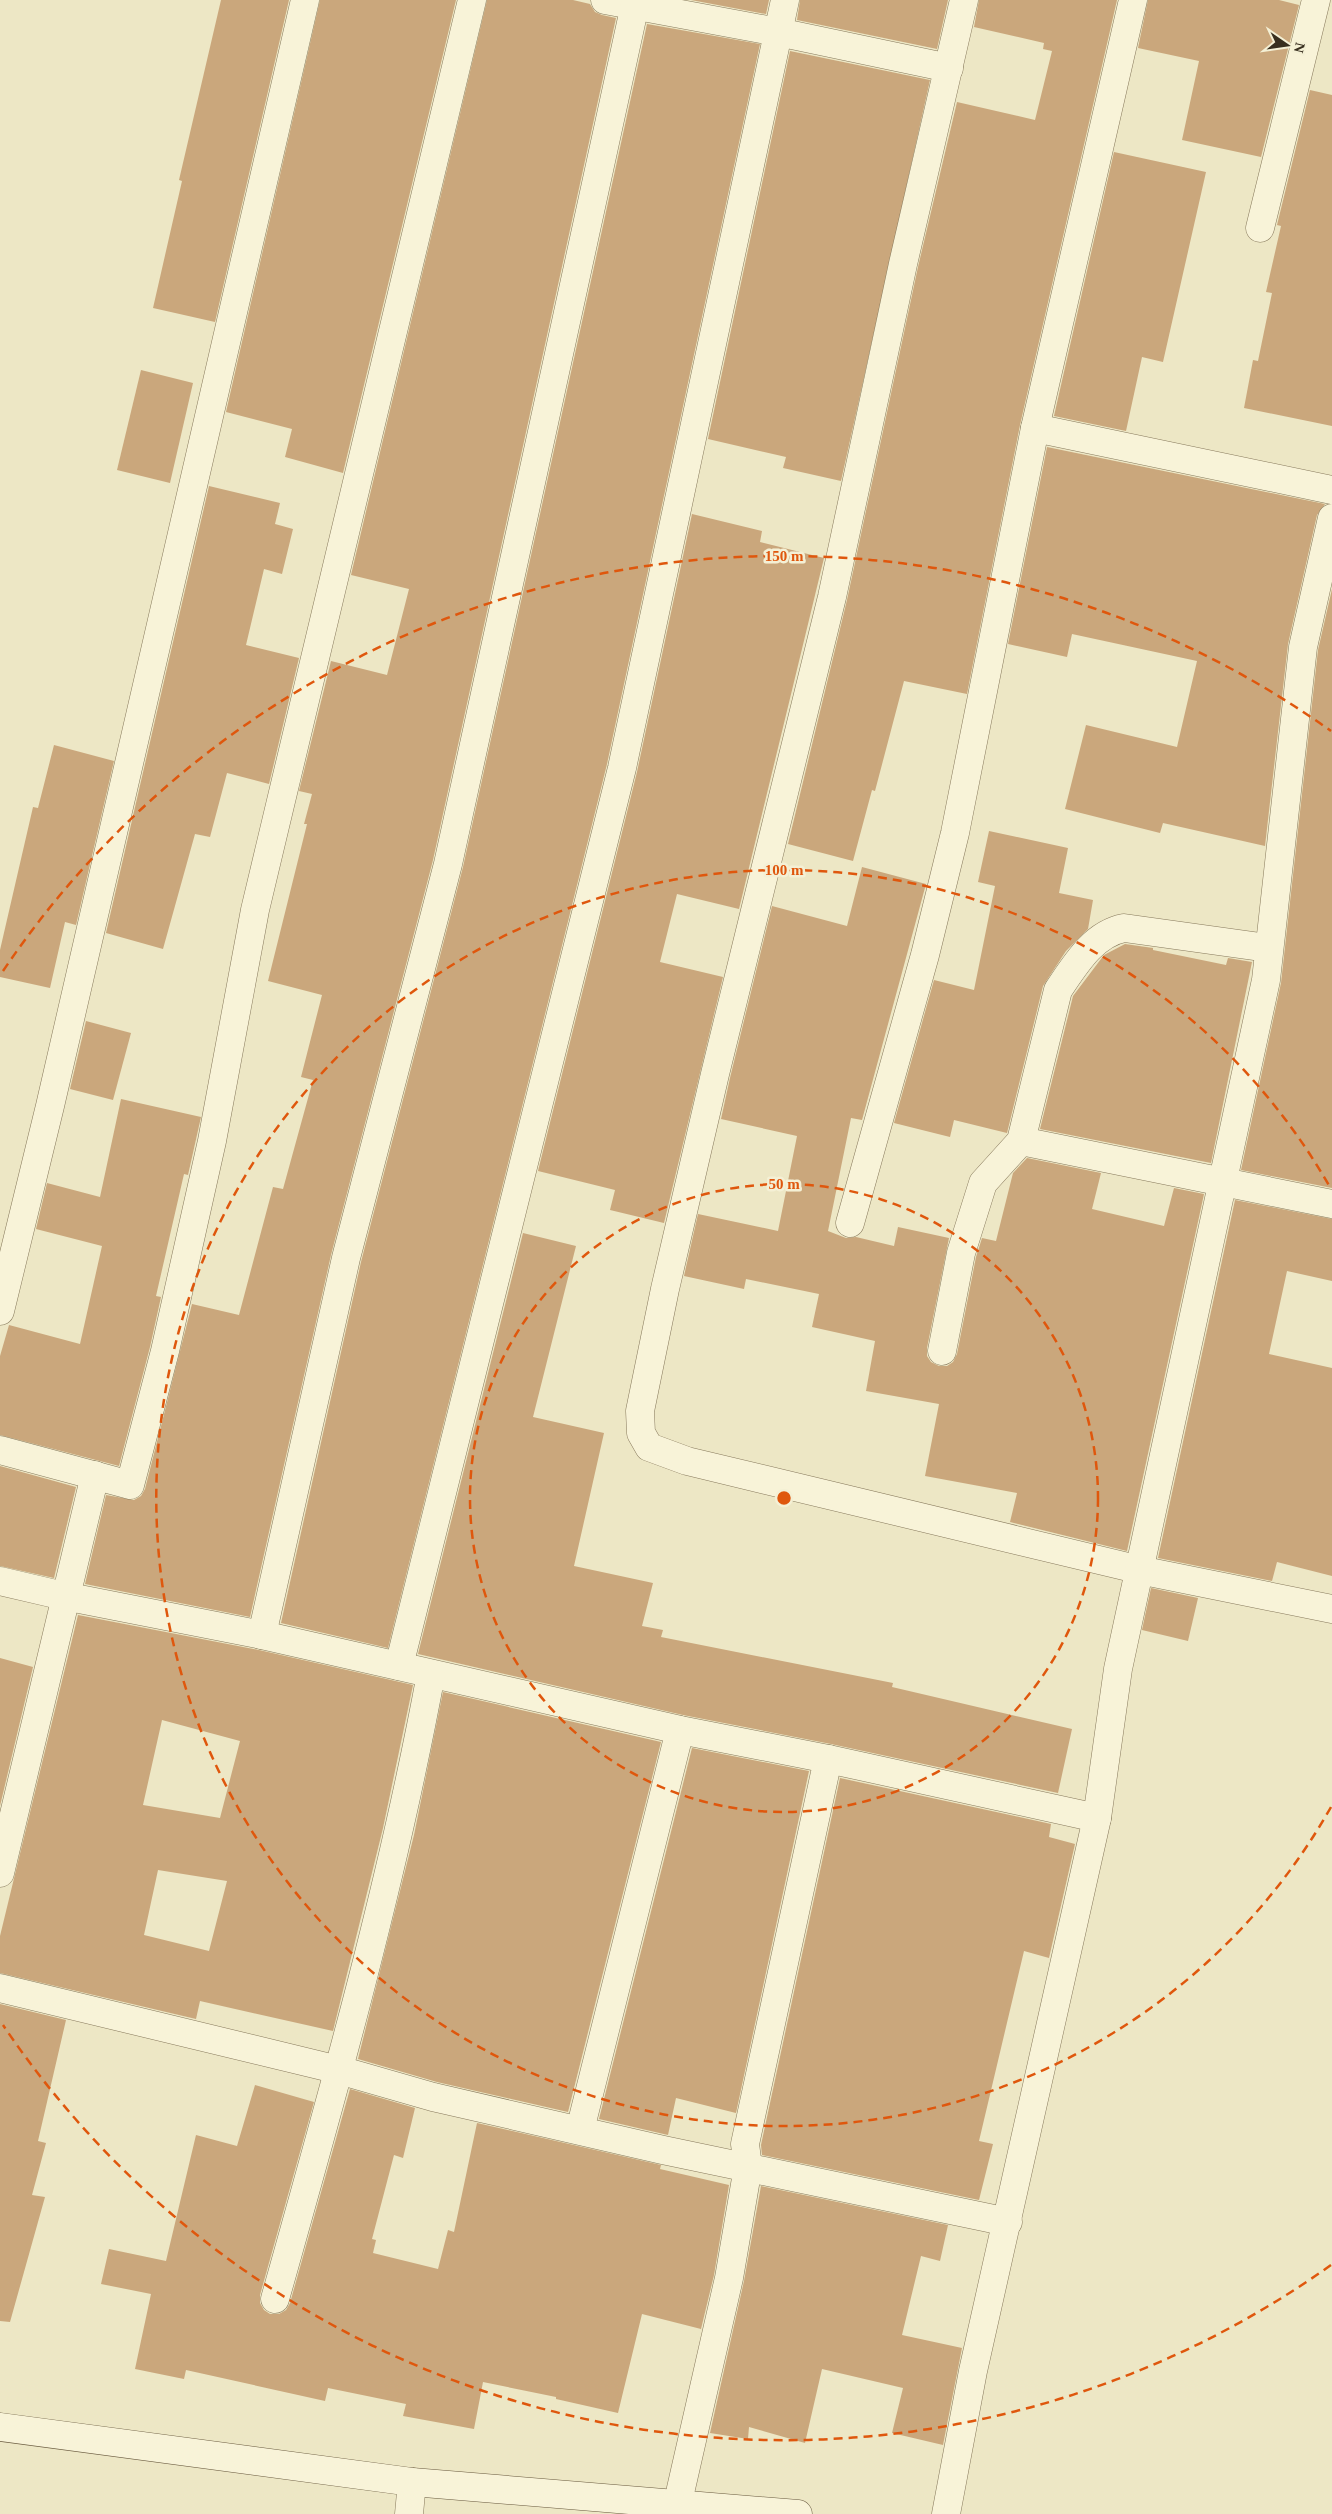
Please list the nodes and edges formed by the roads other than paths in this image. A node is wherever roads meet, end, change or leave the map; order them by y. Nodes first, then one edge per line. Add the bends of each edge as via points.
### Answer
1 (305, 0) edge
2 (472, 0) edge
3 (605, 0) edge
4 (785, 0) edge
5 (964, 0) edge
6 (1133, 0) edge
7 (1316, 0) edge
8 (635, 3) edge
9 (778, 32) junction
10 (949, 68) junction
11 (1260, 228) dead end
12 (1035, 428) junction
13 (1332, 490) edge
14 (1332, 518) edge
15 (1268, 948) junction
16 (1021, 1141) junction
17 (1222, 1181) junction
18 (1332, 1204) edge
19 (850, 1223) dead end
20 (5, 1271) edge
21 (0, 1311) edge
22 (942, 1351) dead end
23 (0, 1450) edge
24 (95, 1475) junction
25 (1138, 1568) junction
26 (0, 1581) edge
27 (64, 1596) junction
28 (1332, 1609) edge
29 (262, 1635) junction
30 (399, 1666) junction
31 (431, 1674) junction
32 (680, 1730) junction
33 (828, 1759) junction
34 (1098, 1818) junction
35 (0, 1874) edge
36 (0, 1988) edge
37 (339, 2070) junction
38 (580, 2130) junction
39 (748, 2167) junction
40 (1008, 2222) junction
41 (275, 2299) dead end
42 (0, 2427) edge
43 (412, 2482) junction
44 (677, 2506) junction
45 (408, 2514) edge
46 (798, 2514) edge
47 (946, 2514) edge

1 - 20 street
2 - 24 street via 255,910 212,1141 162,1360 130,1485
3 - 8 street
4 - 9 street
5 - 10 street
6 - 12 street
7 - 11 street
8 - 9 street
8 - 29 street via 448,864 346,1258
9 - 10 street
9 - 30 street via 622,768
10 - 25 street via 903,264 832,598 665,1289 643,1392 641,1433 649,1447 687,1461
12 - 13 street
12 - 19 street via 955,833 925,956
14 - 15 street via 1304,647
15 - 16 street via 1124,928 1098,938 1058,990
15 - 17 street via 1266,980
16 - 17 street
16 - 22 street via 983,1183 961,1253
17 - 18 street
17 - 25 street
20 - 21 street
23 - 24 street
24 - 27 street
25 - 28 street
25 - 34 street via 1118,1669
26 - 27 street
27 - 29 street
27 - 35 street
29 - 30 street
30 - 31 street
31 - 32 street
31 - 37 street via 416,1754
32 - 33 street
32 - 38 street
33 - 34 street
33 - 39 street via 745,2144
34 - 40 street
36 - 37 street
37 - 38 street via 433,2097
37 - 41 street
38 - 39 street
39 - 40 street
39 - 44 street via 729,2278
40 - 47 street via 973,2370
42 - 43 street
43 - 44 street
43 - 45 street
44 - 46 street

